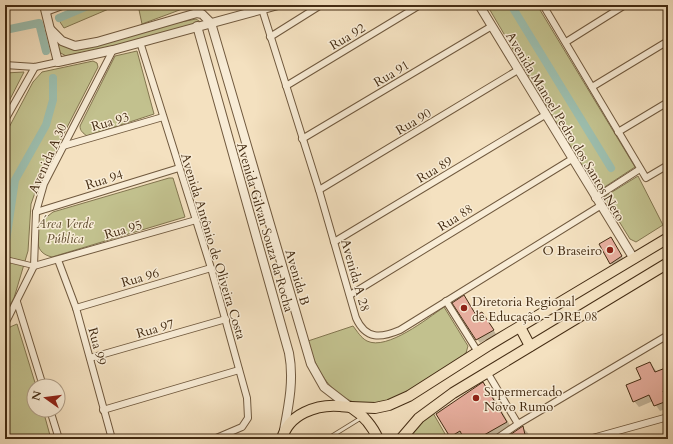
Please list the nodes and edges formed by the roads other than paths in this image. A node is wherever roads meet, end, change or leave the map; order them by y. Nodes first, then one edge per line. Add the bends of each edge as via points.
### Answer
1 (64, 5) edge
2 (278, 5) edge
3 (321, 5) edge
4 (420, 5) edge
5 (479, 5) edge
6 (543, 5) edge
7 (626, 5) edge
8 (45, 8) edge
9 (262, 9) junction
10 (211, 23) junction
11 (196, 26) junction
12 (492, 26) junction
13 (50, 29) junction
14 (270, 37) junction
15 (668, 41) edge
16 (140, 42) junction
17 (566, 42) junction
18 (113, 50) junction
19 (58, 62) junction
20 (5, 66) edge
21 (34, 67) junction
22 (518, 70) junction
23 (286, 86) junction
24 (592, 87) junction
25 (668, 102) edge
26 (545, 115) junction
27 (163, 117) junction
28 (5, 120) edge
29 (618, 132) junction
30 (302, 139) junction
31 (63, 146) junction
32 (572, 159) junction
33 (668, 165) edge
34 (179, 168) junction
35 (640, 169) junction
36 (319, 190) junction
37 (595, 198) junction
38 (600, 206) junction
39 (36, 212) junction
40 (196, 220) junction
41 (668, 238) edge
42 (334, 242) junction
43 (6, 259) edge
44 (634, 259) junction
45 (58, 260) junction
46 (668, 263) edge
47 (34, 266) junction
48 (211, 268) junction
49 (350, 295) junction
50 (446, 301) junction
51 (17, 302) junction
52 (76, 308) junction
53 (226, 319) junction
54 (5, 324) edge
55 (520, 327) junction
56 (668, 335) edge
57 (530, 346) junction
58 (478, 352) junction
59 (90, 358) junction
60 (238, 370) junction
61 (487, 372) junction
62 (41, 378) edge
63 (351, 407) junction
64 (103, 410) junction
65 (362, 417) junction
66 (668, 417) edge
67 (52, 418) edge
68 (518, 424) junction
69 (282, 438) edge
70 (59, 439) edge
71 (112, 439) edge
72 (214, 439) edge
73 (327, 439) edge
74 (378, 439) edge
75 (401, 439) edge
76 (496, 439) edge
77 (589, 439) edge

1 - 8 street
2 - 9 street
3 - 14 street
4 - 23 street, Rua 92
5 - 12 street, Avenida Manoel Pedro dos Santos Neto
6 - 17 street
7 - 17 street
8 - 13 street
9 - 10 street
9 - 14 street, Avenida A 28
10 - 11 street
10 - 13 street via 202,14 197,13 75,46 62,41
10 - 63 street, Avenida B via 311,364 324,387
11 - 16 street
11 - 69 street, Avenida Gilvan Souza da Rocha via 289,353 291,388
12 - 22 street, Avenida Manoel Pedro dos Santos Neto
12 - 30 street, Rua 91
13 - 19 street
14 - 23 street, Avenida A 28
15 - 24 street
16 - 18 street
16 - 27 street, Avenida Antônio de Oliveira Costa
17 - 24 street
18 - 19 street
18 - 31 street, Avenida A 30
19 - 21 street
20 - 21 street
21 - 28 street
22 - 26 street, Avenida Manoel Pedro dos Santos Neto
22 - 36 street, Rua 90
23 - 30 street, Avenida A 28
24 - 29 street
25 - 29 street
26 - 32 street, Avenida Manoel Pedro dos Santos Neto
26 - 42 street, Rua 89
27 - 31 street, Rua 93
27 - 34 street, Avenida Antônio de Oliveira Costa
29 - 35 street
30 - 36 street, Avenida A 28
31 - 39 street, Avenida A 30 via 44,184
32 - 37 street, Avenida Manoel Pedro dos Santos Neto
32 - 49 street, Rua 88
33 - 35 street via 646,178
34 - 39 street, Rua 94
34 - 40 street, Avenida Antônio de Oliveira Costa
35 - 37 street
36 - 42 street, Avenida A 28
37 - 38 street, Avenida Manoel Pedro dos Santos Neto
38 - 44 street, Avenida Manoel Pedro dos Santos Neto
38 - 50 street, Avenida A 28
39 - 47 street, Avenida A 30
40 - 45 street, Rua 95
40 - 48 street, Avenida Antônio de Oliveira Costa
41 - 44 main road
42 - 49 street, Avenida A 28
43 - 47 street
44 - 55 main road
45 - 47 street, Rua 95
45 - 52 street, Rua 99
46 - 57 main road
47 - 51 street, Avenida A 30
48 - 52 street, Rua 96
48 - 53 street, Avenida Antônio de Oliveira Costa
49 - 50 street, Avenida A 28 via 360,325 369,333 383,336 400,330
50 - 58 street
51 - 54 street, Avenida A 30
51 - 62 street
52 - 59 street, Rua 99
53 - 59 street, Rua 97
53 - 60 street, Avenida Antônio de Oliveira Costa
55 - 57 main road
55 - 58 main road
56 - 68 street
57 - 61 main road
58 - 63 main road via 396,402 375,408
59 - 64 street, Rua 99
60 - 64 street
60 - 72 street, Avenida Antônio de Oliveira Costa via 247,398 248,418 242,426
61 - 68 street
61 - 75 main road via 419,418
63 - 65 main road
63 - 69 main road via 316,407 292,422
64 - 71 street, Rua 99
65 - 73 lane
65 - 74 main road via 374,430
66 - 77 street
67 - 70 street
68 - 76 street

